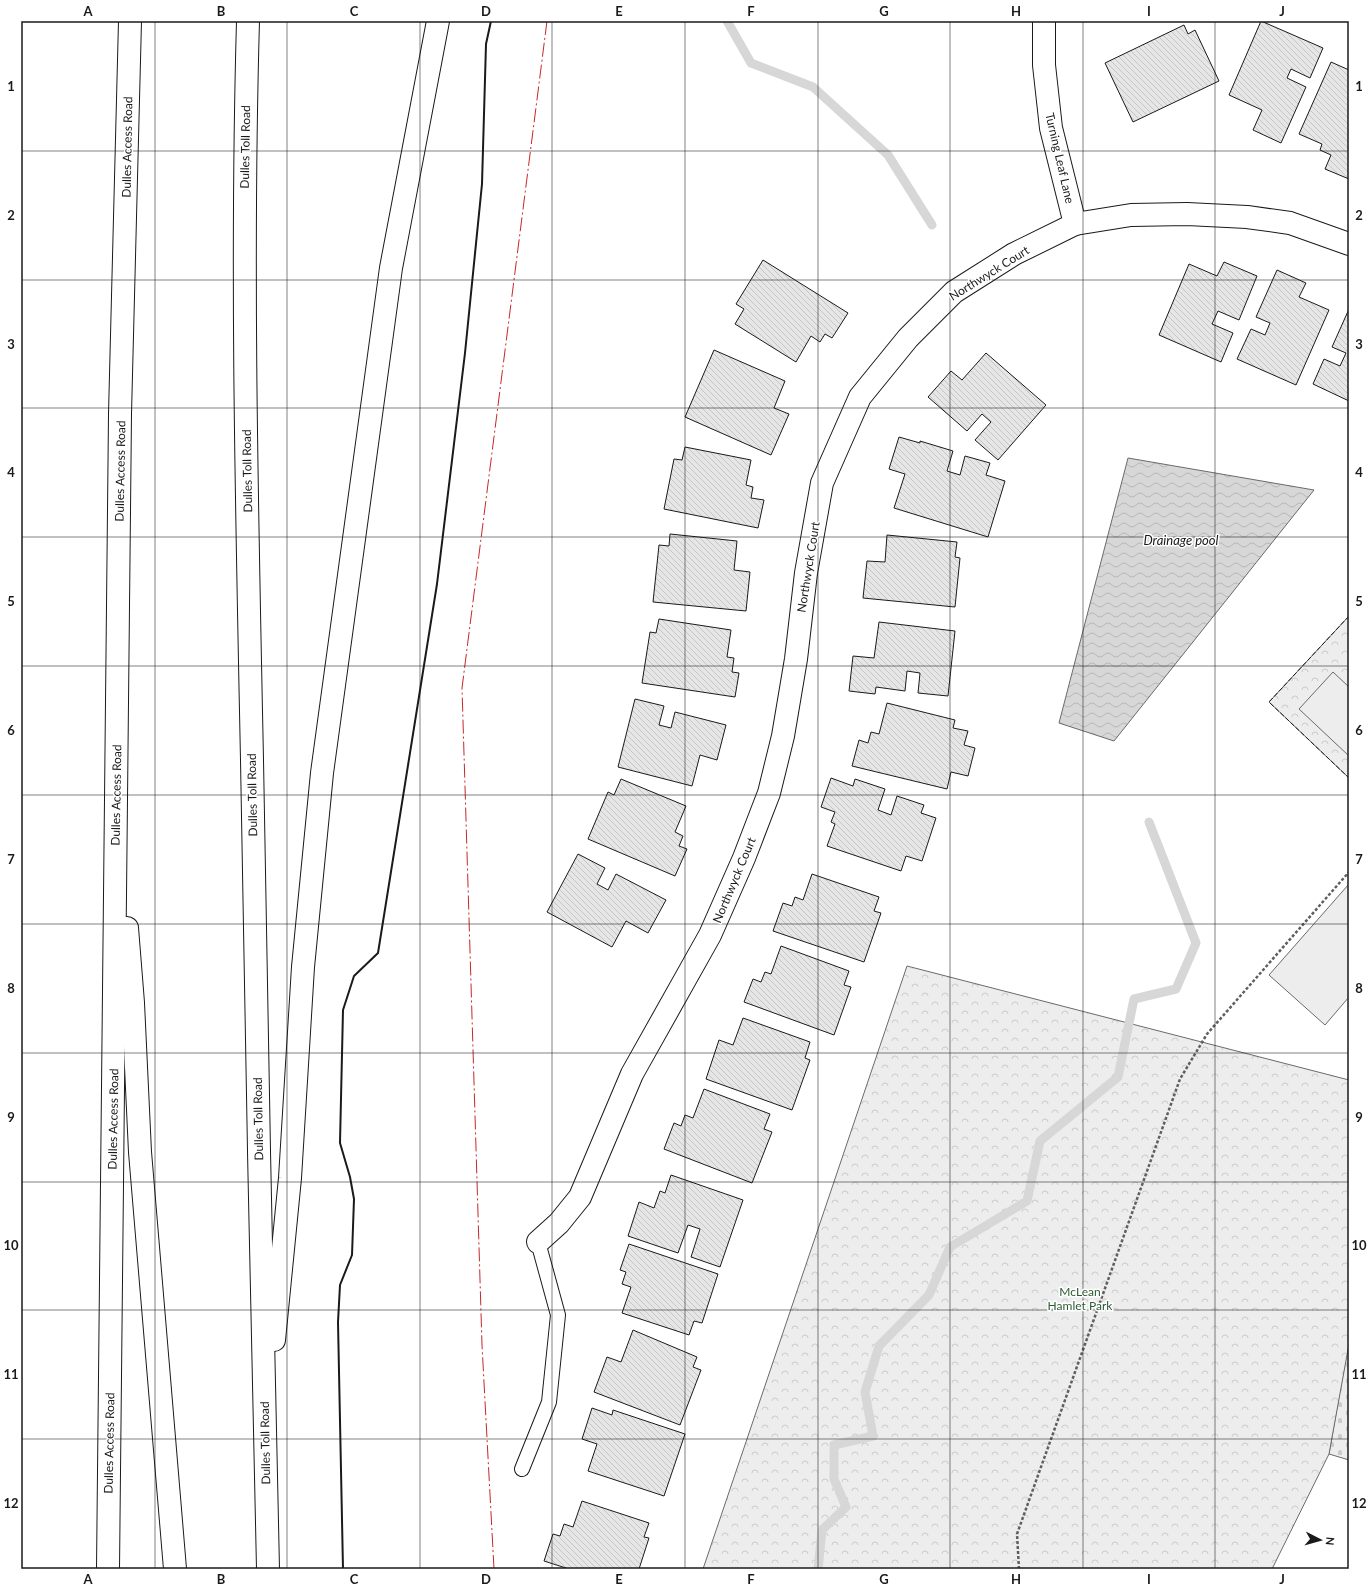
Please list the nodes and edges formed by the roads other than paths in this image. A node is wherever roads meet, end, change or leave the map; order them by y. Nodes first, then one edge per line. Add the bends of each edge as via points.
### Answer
1 (130, 21) edge
2 (248, 21) edge
3 (438, 21) edge
4 (1044, 21) edge
5 (1075, 224) junction
6 (1349, 244) edge
7 (116, 796) junction
8 (538, 1242) joint
9 (264, 1442) junction
10 (522, 1469) dead end
11 (108, 1569) edge
12 (175, 1569) edge
13 (268, 1569) edge

1 - 7 main road, Dulles Access Road via 120,414
2 - 9 main road, Dulles Toll Road via 245,362
3 - 9 main road via 391,268 322,773 303,967 290,1178
4 - 5 main road, Turning Leaf Lane via 1044,65 1051,128
5 - 6 main road, Northwyck Court via 1131,215 1247,217 1290,223
5 - 8 main road, Northwyck Court via 1014,254 954,292 908,338 860,397 822,483 806,573 795,667 770,793 710,935 632,1074 580,1198 559,1223
7 - 11 main road, Dulles Access Road
7 - 12 main road via 134,1002 140,1152
8 - 10 lane via 558,1315 549,1402
9 - 13 main road, Dulles Toll Road

